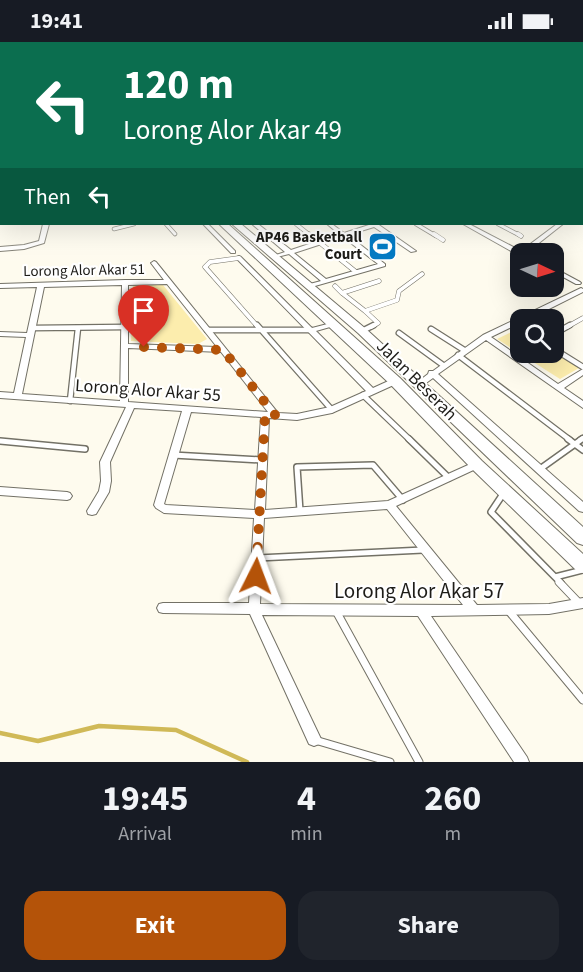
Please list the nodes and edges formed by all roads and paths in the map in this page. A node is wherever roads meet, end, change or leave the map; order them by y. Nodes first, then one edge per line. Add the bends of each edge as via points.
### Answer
1 (46, 225) edge
2 (130, 225) edge
3 (167, 225) edge
4 (206, 225) edge
5 (256, 225) edge
6 (297, 225) edge
7 (329, 225) edge
8 (368, 225) edge
9 (373, 225) edge
10 (418, 225) edge
11 (468, 225) edge
12 (500, 225) edge
13 (557, 226) edge
14 (114, 229) dead end
15 (236, 230) edge
16 (175, 234) dead end
17 (343, 235) junction
18 (521, 236) dead end
19 (220, 239) junction
20 (443, 240) dead end
21 (320, 242) junction
22 (535, 243) edge
23 (510, 248) edge
24 (0, 249) edge
25 (413, 250) dead end
26 (282, 254) junction
27 (236, 255) junction
28 (154, 263) dead end
29 (356, 272) junction
30 (422, 274) dead end
31 (564, 276) edge
32 (325, 281) junction
33 (379, 281) dead end
34 (125, 282) junction
35 (169, 282) junction
36 (42, 284) junction
37 (581, 285) edge
38 (0, 286) edge
39 (308, 286) junction
40 (335, 286) dead end
41 (342, 293) junction
42 (537, 309) edge
43 (365, 311) junction
44 (583, 318) edge
45 (335, 324) junction
46 (510, 324) edge
47 (124, 327) junction
48 (78, 328) junction
49 (564, 328) edge
50 (431, 329) dead end
51 (207, 330) junction
52 (311, 330) junction
53 (262, 331) junction
54 (362, 331) junction
55 (32, 332) junction
56 (399, 333) dead end
57 (0, 334) edge
58 (486, 337) junction
59 (124, 346) junction
60 (223, 350) junction
61 (461, 353) junction
62 (564, 356) edge
63 (443, 365) junction
64 (583, 369) edge
65 (432, 373) junction
66 (395, 381) junction
67 (418, 384) junction
68 (558, 387) junction
69 (367, 393) junction
70 (0, 395) edge
71 (17, 397) junction
72 (70, 401) junction
73 (128, 405) junction
74 (583, 405) edge
75 (187, 410) junction
76 (332, 410) junction
77 (270, 416) junction
78 (583, 438) edge
79 (0, 441) edge
80 (575, 444) junction
81 (85, 449) dead end
82 (583, 450) edge
83 (173, 454) junction
84 (262, 460) junction
85 (477, 465) junction
86 (540, 469) junction
87 (449, 478) junction
88 (0, 490) edge
89 (504, 491) junction
90 (68, 496) dead end
91 (403, 500) junction
92 (389, 505) junction
93 (583, 508) edge
94 (92, 510) dead end
95 (300, 511) junction
96 (260, 514) junction
97 (583, 538) edge
98 (426, 550) junction
99 (257, 558) junction
100 (583, 565) edge
101 (583, 570) edge
102 (555, 578) junction
103 (582, 605) edge
104 (163, 608) dead end
105 (473, 609) junction
106 (508, 610) junction
107 (254, 611) junction
108 (336, 611) junction
109 (421, 611) junction
110 (583, 700) edge
111 (314, 740) joint
112 (390, 762) edge
113 (419, 762) edge
114 (522, 762) edge

1 - 24 street via 42,242 37,245
2 - 14 lane
3 - 16 lane
4 - 19 street
5 - 26 street
6 - 21 lane
7 - 17 street
8 - 17 street
9 - 25 street
10 - 20 lane
11 - 23 street
12 - 18 lane
13 - 22 street
15 - 19 street
15 - 26 highway, Jalan Beserah
15 - 45 highway, Jalan Beserah
17 - 21 street
17 - 29 street via 383,264
19 - 27 street
21 - 26 street
21 - 29 lane
26 - 32 street
26 - 39 highway, Jalan Beserah
27 - 52 street
27 - 53 lane via 205,267
28 - 35 street
29 - 32 street
30 - 43 lane via 399,291 397,300
31 - 37 street
32 - 39 street
33 - 41 lane
34 - 35 street, Lorong Alor Akar 51
34 - 36 street, Lorong Alor Akar 51
34 - 47 street
35 - 51 street
36 - 38 street, Lorong Alor Akar 51
36 - 55 street
37 - 42 street
39 - 54 highway, Jalan Beserah
40 - 41 lane
41 - 43 lane
43 - 54 lane via 378,323
44 - 49 lane
45 - 52 street
45 - 66 highway, Jalan Beserah
46 - 58 street
47 - 48 lane
47 - 59 street
48 - 55 lane
48 - 72 lane
50 - 61 lane
51 - 53 lane
51 - 60 street
52 - 53 lane
52 - 69 street
53 - 76 lane
54 - 67 highway, Jalan Beserah
55 - 57 street
55 - 71 street
56 - 63 lane
58 - 61 street
58 - 68 street
59 - 60 street
59 - 73 street
60 - 77 street
61 - 63 street
61 - 80 lane
62 - 64 lane
63 - 65 street
64 - 68 street
65 - 67 street
65 - 86 street
66 - 69 street, Lorong Alor Akar 55
66 - 85 highway, Jalan Beserah
67 - 97 highway, Jalan Beserah
68 - 74 street
69 - 76 street, Lorong Alor Akar 55
69 - 87 lane
70 - 71 street, Lorong Alor Akar 55
71 - 72 street, Lorong Alor Akar 55
72 - 73 street, Lorong Alor Akar 55
73 - 75 street, Lorong Alor Akar 55
73 - 94 street via 105,462 104,492
75 - 77 street, Lorong Alor Akar 55
75 - 83 street
76 - 77 street, Lorong Alor Akar 55 via 297,417
77 - 84 street
78 - 80 lane
79 - 81 lane
80 - 82 lane
80 - 86 lane
83 - 84 lane
83 - 96 street via 159,505 164,509
84 - 96 street
85 - 87 street
85 - 89 highway, Jalan Beserah
86 - 93 street
87 - 91 street
88 - 90 street
89 - 100 highway, Jalan Beserah
89 - 102 lane via 491,512
91 - 92 street
91 - 95 lane via 373,465 297,468
92 - 95 street
92 - 98 street
95 - 96 street
96 - 99 street
98 - 99 lane
98 - 105 street
99 - 107 street
101 - 102 lane
102 - 103 lane
103 - 106 street, Lorong Alor Akar 57
104 - 107 street, Lorong Alor Akar 57
105 - 106 street, Lorong Alor Akar 57
105 - 109 street, Lorong Alor Akar 57
106 - 110 lane
107 - 108 street, Lorong Alor Akar 57
107 - 111 street
108 - 109 street, Lorong Alor Akar 57
108 - 113 lane
109 - 114 street
111 - 112 lane

